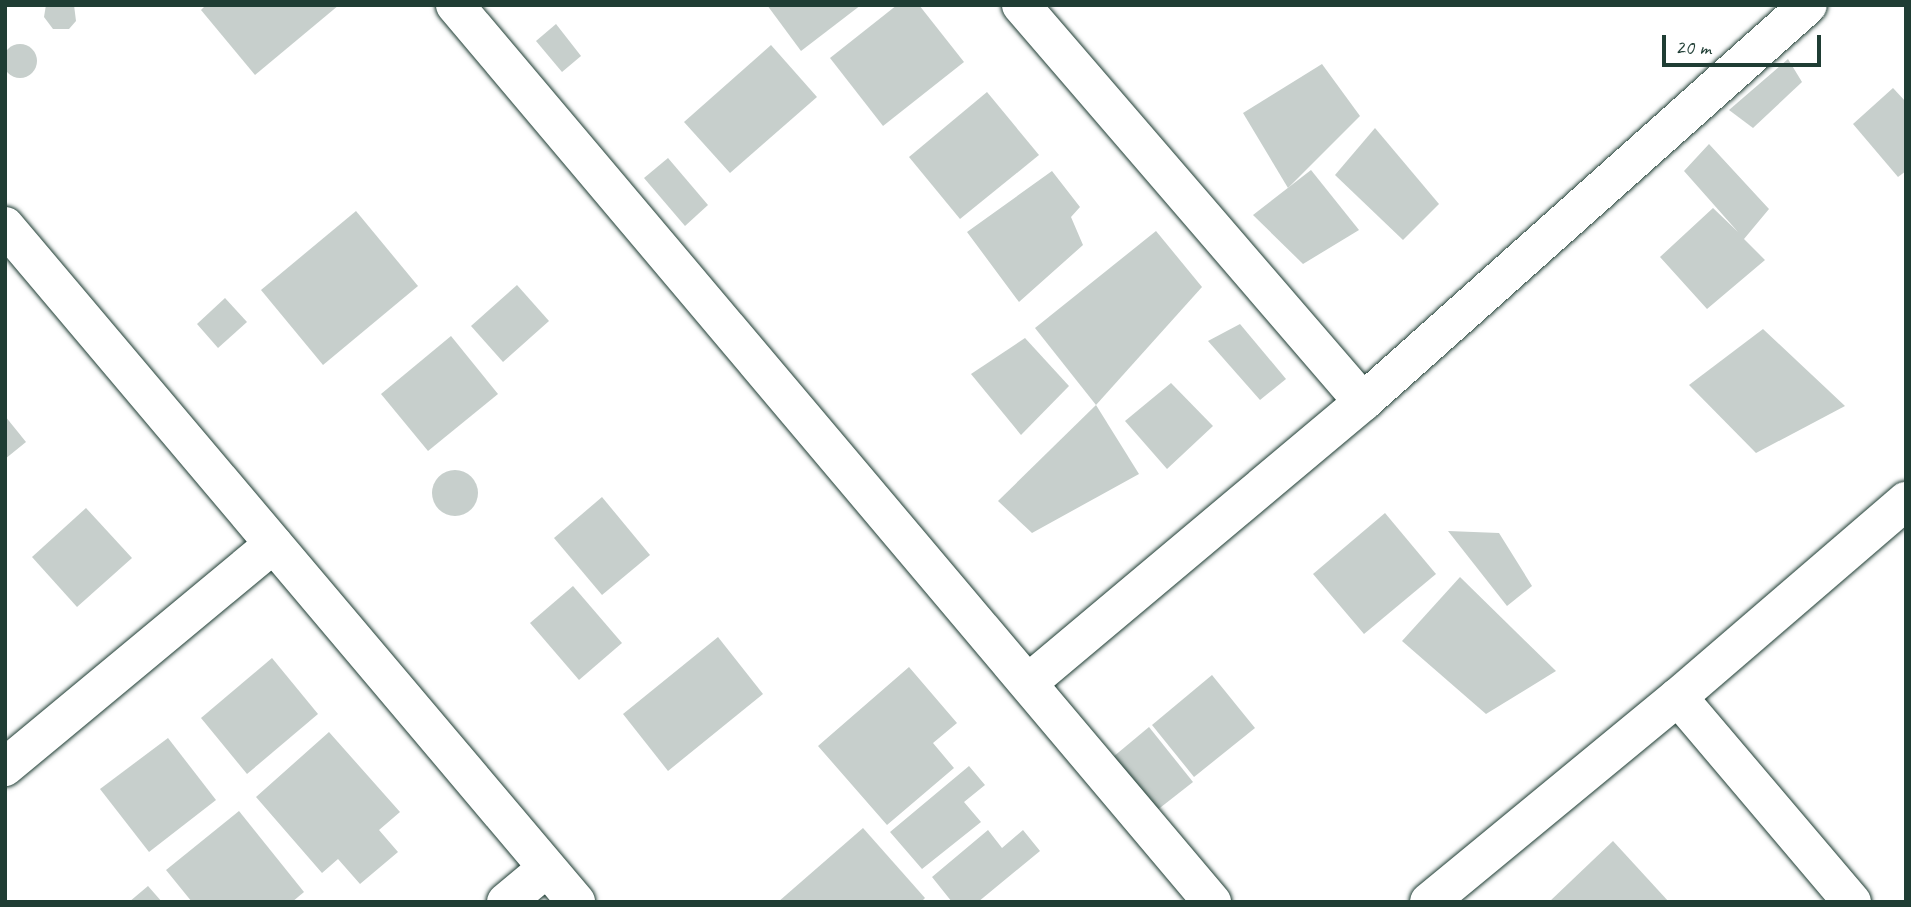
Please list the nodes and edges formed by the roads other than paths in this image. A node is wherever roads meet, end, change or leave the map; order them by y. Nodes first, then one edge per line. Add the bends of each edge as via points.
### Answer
1 (455, 5) edge
2 (1021, 5) edge
3 (1808, 5) edge
4 (5, 226) edge
5 (1363, 402) junction
6 (1906, 502) edge
7 (274, 544) junction
8 (1028, 683) junction
9 (1678, 697) junction
10 (5, 767) edge
11 (547, 868) junction
12 (506, 902) edge
13 (576, 902) edge
14 (1212, 902) edge
15 (1429, 902) edge
16 (1852, 902) edge

1 - 8 street
2 - 5 street
3 - 5 street
4 - 7 street
5 - 8 street
6 - 9 street
7 - 10 street
7 - 11 street
8 - 14 street
9 - 15 street
9 - 16 street
11 - 12 street
11 - 13 street

